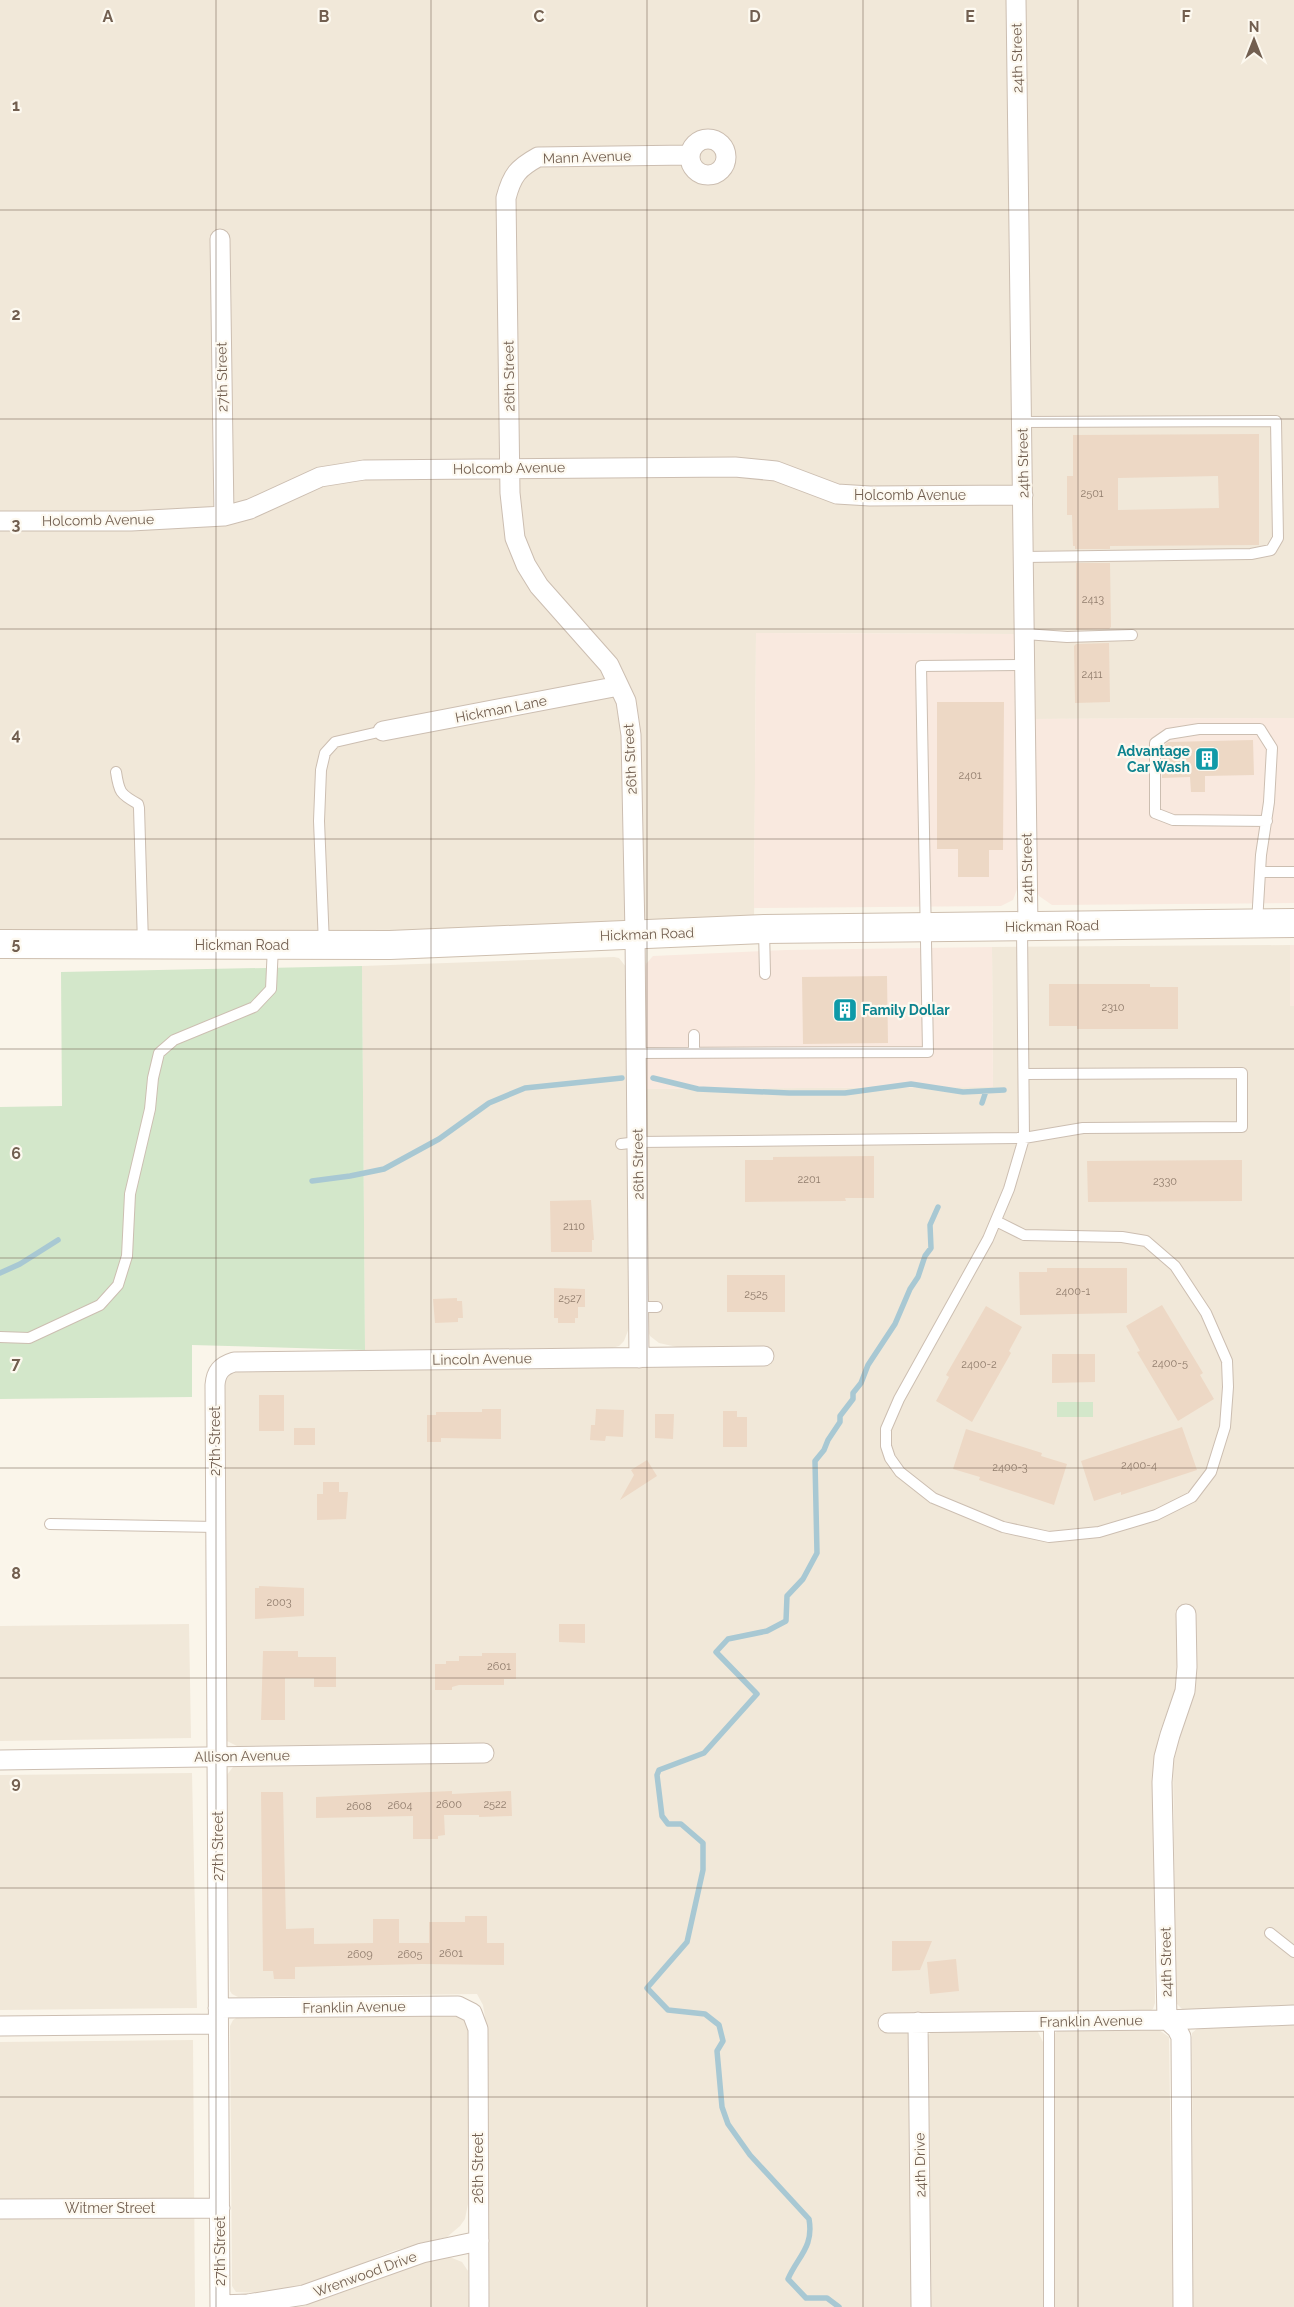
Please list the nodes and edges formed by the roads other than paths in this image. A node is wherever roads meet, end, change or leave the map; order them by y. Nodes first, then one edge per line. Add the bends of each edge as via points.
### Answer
1 (1016, 0) edge
2 (690, 155) dead end
3 (506, 198) joint
4 (220, 239) dead end
5 (1022, 422) junction
6 (510, 468) junction
7 (1023, 495) junction
8 (224, 516) junction
9 (0, 521) edge
10 (1024, 557) junction
11 (1025, 634) junction
12 (1132, 635) dead end
13 (1025, 665) junction
14 (619, 686) junction
15 (383, 731) joint
16 (116, 772) dead end
17 (1266, 820) junction
18 (1262, 872) junction
19 (1294, 872) edge
20 (1294, 923) edge
21 (1257, 924) junction
22 (926, 927) junction
23 (1025, 927) junction
24 (764, 929) junction
25 (635, 934) junction
26 (0, 944) edge
27 (144, 945) junction
28 (273, 945) junction
29 (324, 946) junction
30 (765, 974) dead end
31 (694, 1036) dead end
32 (694, 1052) junction
33 (636, 1053) junction
34 (1024, 1074) junction
35 (1024, 1138) junction
36 (630, 1143) junction
37 (996, 1221) junction
38 (0, 1338) edge
39 (764, 1356) dead end
40 (639, 1358) junction
41 (215, 1385) joint
42 (50, 1524) dead end
43 (216, 1527) junction
44 (1186, 1614) dead end
45 (484, 1752) dead end
46 (217, 1757) junction
47 (0, 1760) edge
48 (1270, 1933) dead end
49 (1294, 1952) edge
50 (218, 2016) junction
51 (1293, 2016) edge
52 (1167, 2020) junction
53 (1049, 2021) junction
54 (918, 2022) junction
55 (888, 2023) dead end
56 (0, 2026) edge
57 (478, 2029) joint
58 (220, 2208) junction
59 (0, 2209) edge
60 (479, 2240) junction
61 (220, 2306) edge
62 (479, 2307) edge
63 (921, 2307) edge
64 (1049, 2307) edge
65 (1183, 2307) edge

1 - 5 street, 24th Street
2 - 3 street, Mann Avenue via 538,157 522,166 510,181
3 - 6 street, 26th Street
4 - 8 street, 27th Street
5 - 7 street, 24th Street
5 - 10 lane via 1276,421 1278,528 1278,538 1271,550 1251,554
6 - 7 street, Holcomb Avenue via 735,467 776,471 837,494
6 - 8 street, Holcomb Avenue via 364,470 320,477 250,509
6 - 14 street, 26th Street via 515,538 526,565 539,586 609,665
7 - 10 street, 24th Street
8 - 9 street, Holcomb Avenue via 131,521
10 - 11 street, 24th Street
11 - 12 lane via 1067,637
11 - 13 street, 24th Street
13 - 22 lane via 922,666
13 - 23 street, 24th Street
14 - 15 street, Hickman Lane
14 - 25 street, 26th Street via 626,701 631,735
15 - 29 lane via 335,742 325,753 318,821
16 - 27 lane via 118,789 139,808
17 - 17 lane via 1272,748 1260,729 1199,729 1168,734 1155,743 1155,813 1173,820
17 - 18 lane
18 - 19 lane
18 - 21 lane
20 - 21 main road, Hickman Road
21 - 23 main road, Hickman Road
22 - 23 main road, Hickman Road
22 - 24 main road, Hickman Road
22 - 32 lane via 928,1052 766,1048
23 - 34 lane
24 - 25 main road, Hickman Road
24 - 30 lane
25 - 29 main road, Hickman Road
25 - 33 street, 26th Street
26 - 27 main road, Hickman Road
27 - 28 main road, Hickman Road
28 - 29 main road, Hickman Road
28 - 38 lane via 271,989 254,1007 174,1040 159,1052 150,1110 130,1194 127,1256 118,1285 100,1305 29,1338
31 - 32 lane
32 - 33 lane
33 - 36 street, 26th Street
34 - 35 lane
34 - 35 lane via 1242,1073 1242,1128 1083,1128
35 - 36 lane
35 - 37 lane
36 - 40 street, 26th Street via 648,1307
37 - 37 lane via 1024,1235 1122,1237 1146,1241 1175,1266 1206,1313 1227,1361 1225,1427 1211,1472 1192,1496 1156,1515 1099,1532 1050,1537 1003,1527 933,1498 900,1472 890,1458 886,1446 886,1429 890,1420
39 - 40 street, Lincoln Avenue
40 - 41 street, Lincoln Avenue via 234,1362 219,1369
41 - 43 street, 27th Street
42 - 43 lane
43 - 46 street, 27th Street
44 - 52 street, 24th Street via 1185,1691 1168,1742 1162,1782
45 - 46 street, Allison Avenue
46 - 47 street, Allison Avenue
46 - 50 street, 27th Street
48 - 49 lane
50 - 56 street, Franklin Avenue
50 - 57 street, Franklin Avenue via 458,2006 472,2013
50 - 58 street, 27th Street
51 - 52 street, Franklin Avenue
52 - 53 street, Franklin Avenue
52 - 65 street via 1181,2037
53 - 54 street, Franklin Avenue
53 - 64 lane
54 - 55 street, Franklin Avenue
54 - 63 street, 24th Drive
57 - 60 street, 26th Street
58 - 59 street, Witmer Street
58 - 61 street, 27th Street
60 - 61 street, Wrenwood Drive via 422,2253 304,2295
60 - 62 street, 26th Street

